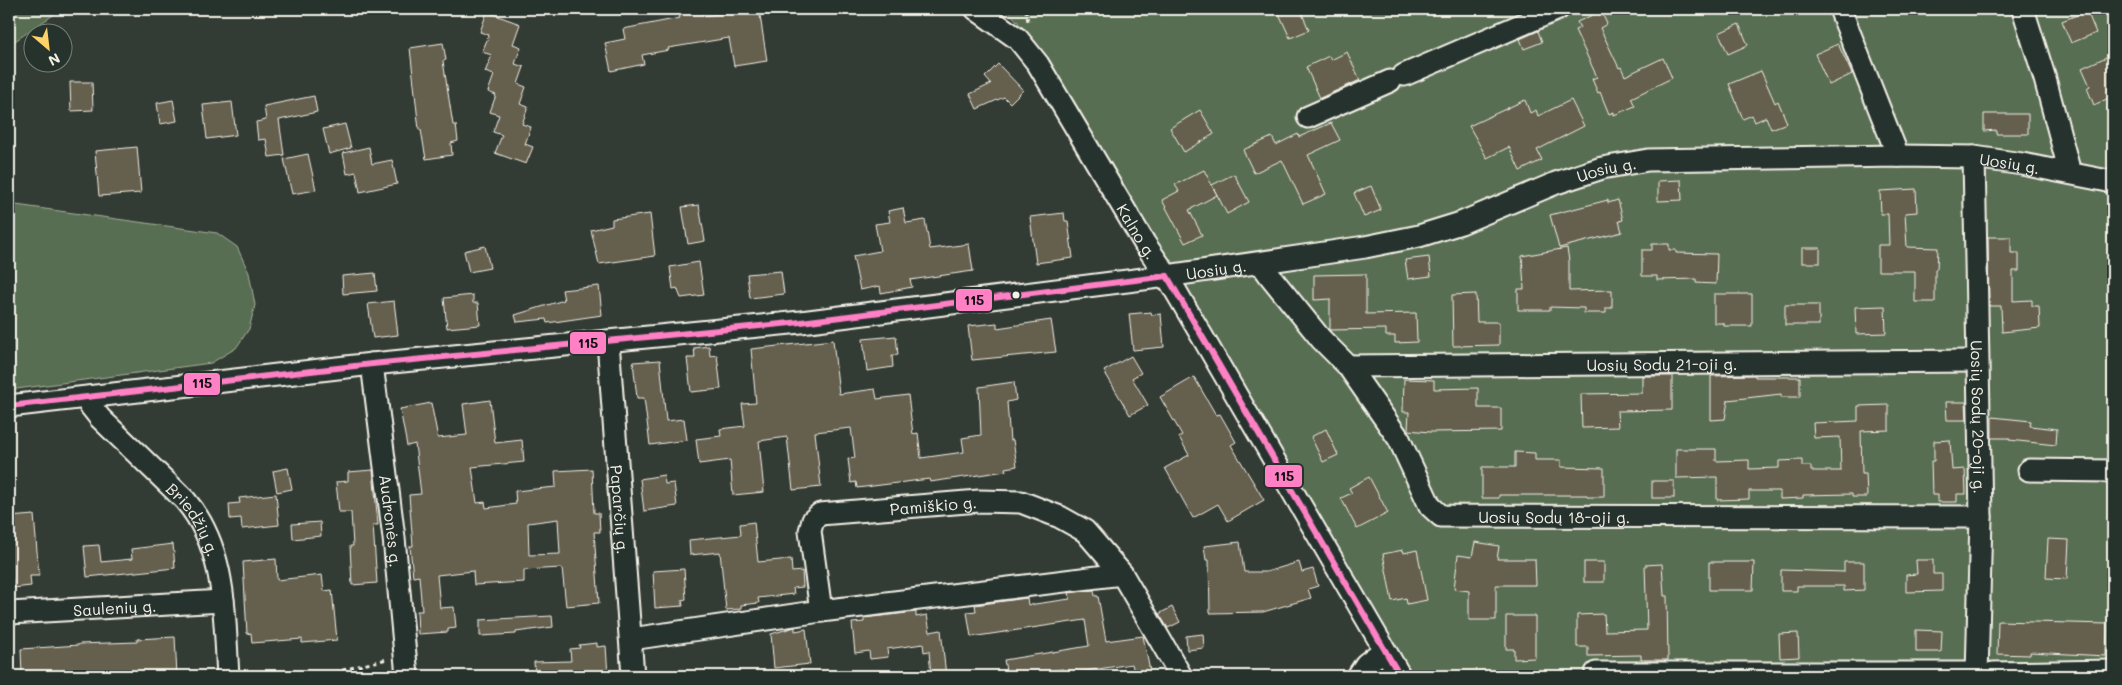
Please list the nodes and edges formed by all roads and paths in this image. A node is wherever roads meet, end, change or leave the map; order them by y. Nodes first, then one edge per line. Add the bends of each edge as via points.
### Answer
1 (976, 9) edge
2 (1026, 9) edge
3 (1840, 9) edge
4 (2023, 9) edge
5 (1552, 10) edge
6 (1028, 28) dead end
7 (1308, 117) dead end
8 (1898, 156) junction
9 (1974, 158) junction
10 (2070, 173) junction
11 (2113, 182) edge
12 (1264, 263) junction
13 (1167, 276) junction
14 (608, 342) junction
15 (1976, 361) junction
16 (372, 364) junction
17 (1348, 366) junction
18 (89, 397) junction
19 (9, 406) edge
20 (2029, 470) dead end
21 (2113, 471) edge
22 (1981, 516) junction
23 (1122, 574) junction
24 (223, 600) junction
25 (821, 611) junction
26 (9, 613) edge
27 (631, 639) junction
28 (1384, 650) junction
29 (405, 655) junction
30 (2113, 671) edge
31 (1596, 673) dead end
32 (1983, 674) edge
33 (228, 676) edge
34 (319, 676) edge
35 (407, 676) edge
36 (634, 676) edge
37 (1181, 676) edge
38 (1358, 676) edge
39 (1400, 676) edge

1 - 13 street, Kalno g. via 1018,39 1038,64
2 - 6 path
3 - 8 street
4 - 10 street
5 - 7 street
8 - 9 street, Uosių g.
8 - 12 street, Uosių g. via 1648,160 1602,168 1556,183 1461,223 1418,236
9 - 10 street, Uosių g.
9 - 15 street, Uosių Sodų 20-oji g.
10 - 11 street, Uosių g.
12 - 13 street, Uosių g.
12 - 17 street, Uosių Sodų 18-oji g. via 1270,276
13 - 14 street, Uosių g. via 801,322
13 - 28 street, Kalno g.
14 - 16 street, Uosių g.
14 - 27 street, Paparčių g.
15 - 17 street, Uosių Sodų 21-oji g.
15 - 22 street, Uosių Sodų 20-oji g.
16 - 18 street, Uosių g.
16 - 29 street, Audronės g.
17 - 22 street, Uosių Sodų 18-oji g. via 1399,440 1430,506 1441,516
18 - 19 street, Uosių g.
18 - 24 street, Briedžių g. via 89,404 100,418 197,514 215,552
20 - 21 street
22 - 32 street, Uosių Sodų 20-oji g.
23 - 25 street
23 - 25 street, Pamiškio g. via 1085,531 1021,502 979,502 820,514 813,520 810,531
23 - 37 street, Pamiškio g.
24 - 26 street, Saulenių g.
24 - 33 street, Briedžių g.
25 - 27 street
27 - 36 street, Paparčių g.
28 - 38 street via 1366,664
28 - 39 street, Kalno g.
29 - 34 path
29 - 35 street, Audronės g.
30 - 32 street
31 - 32 street

